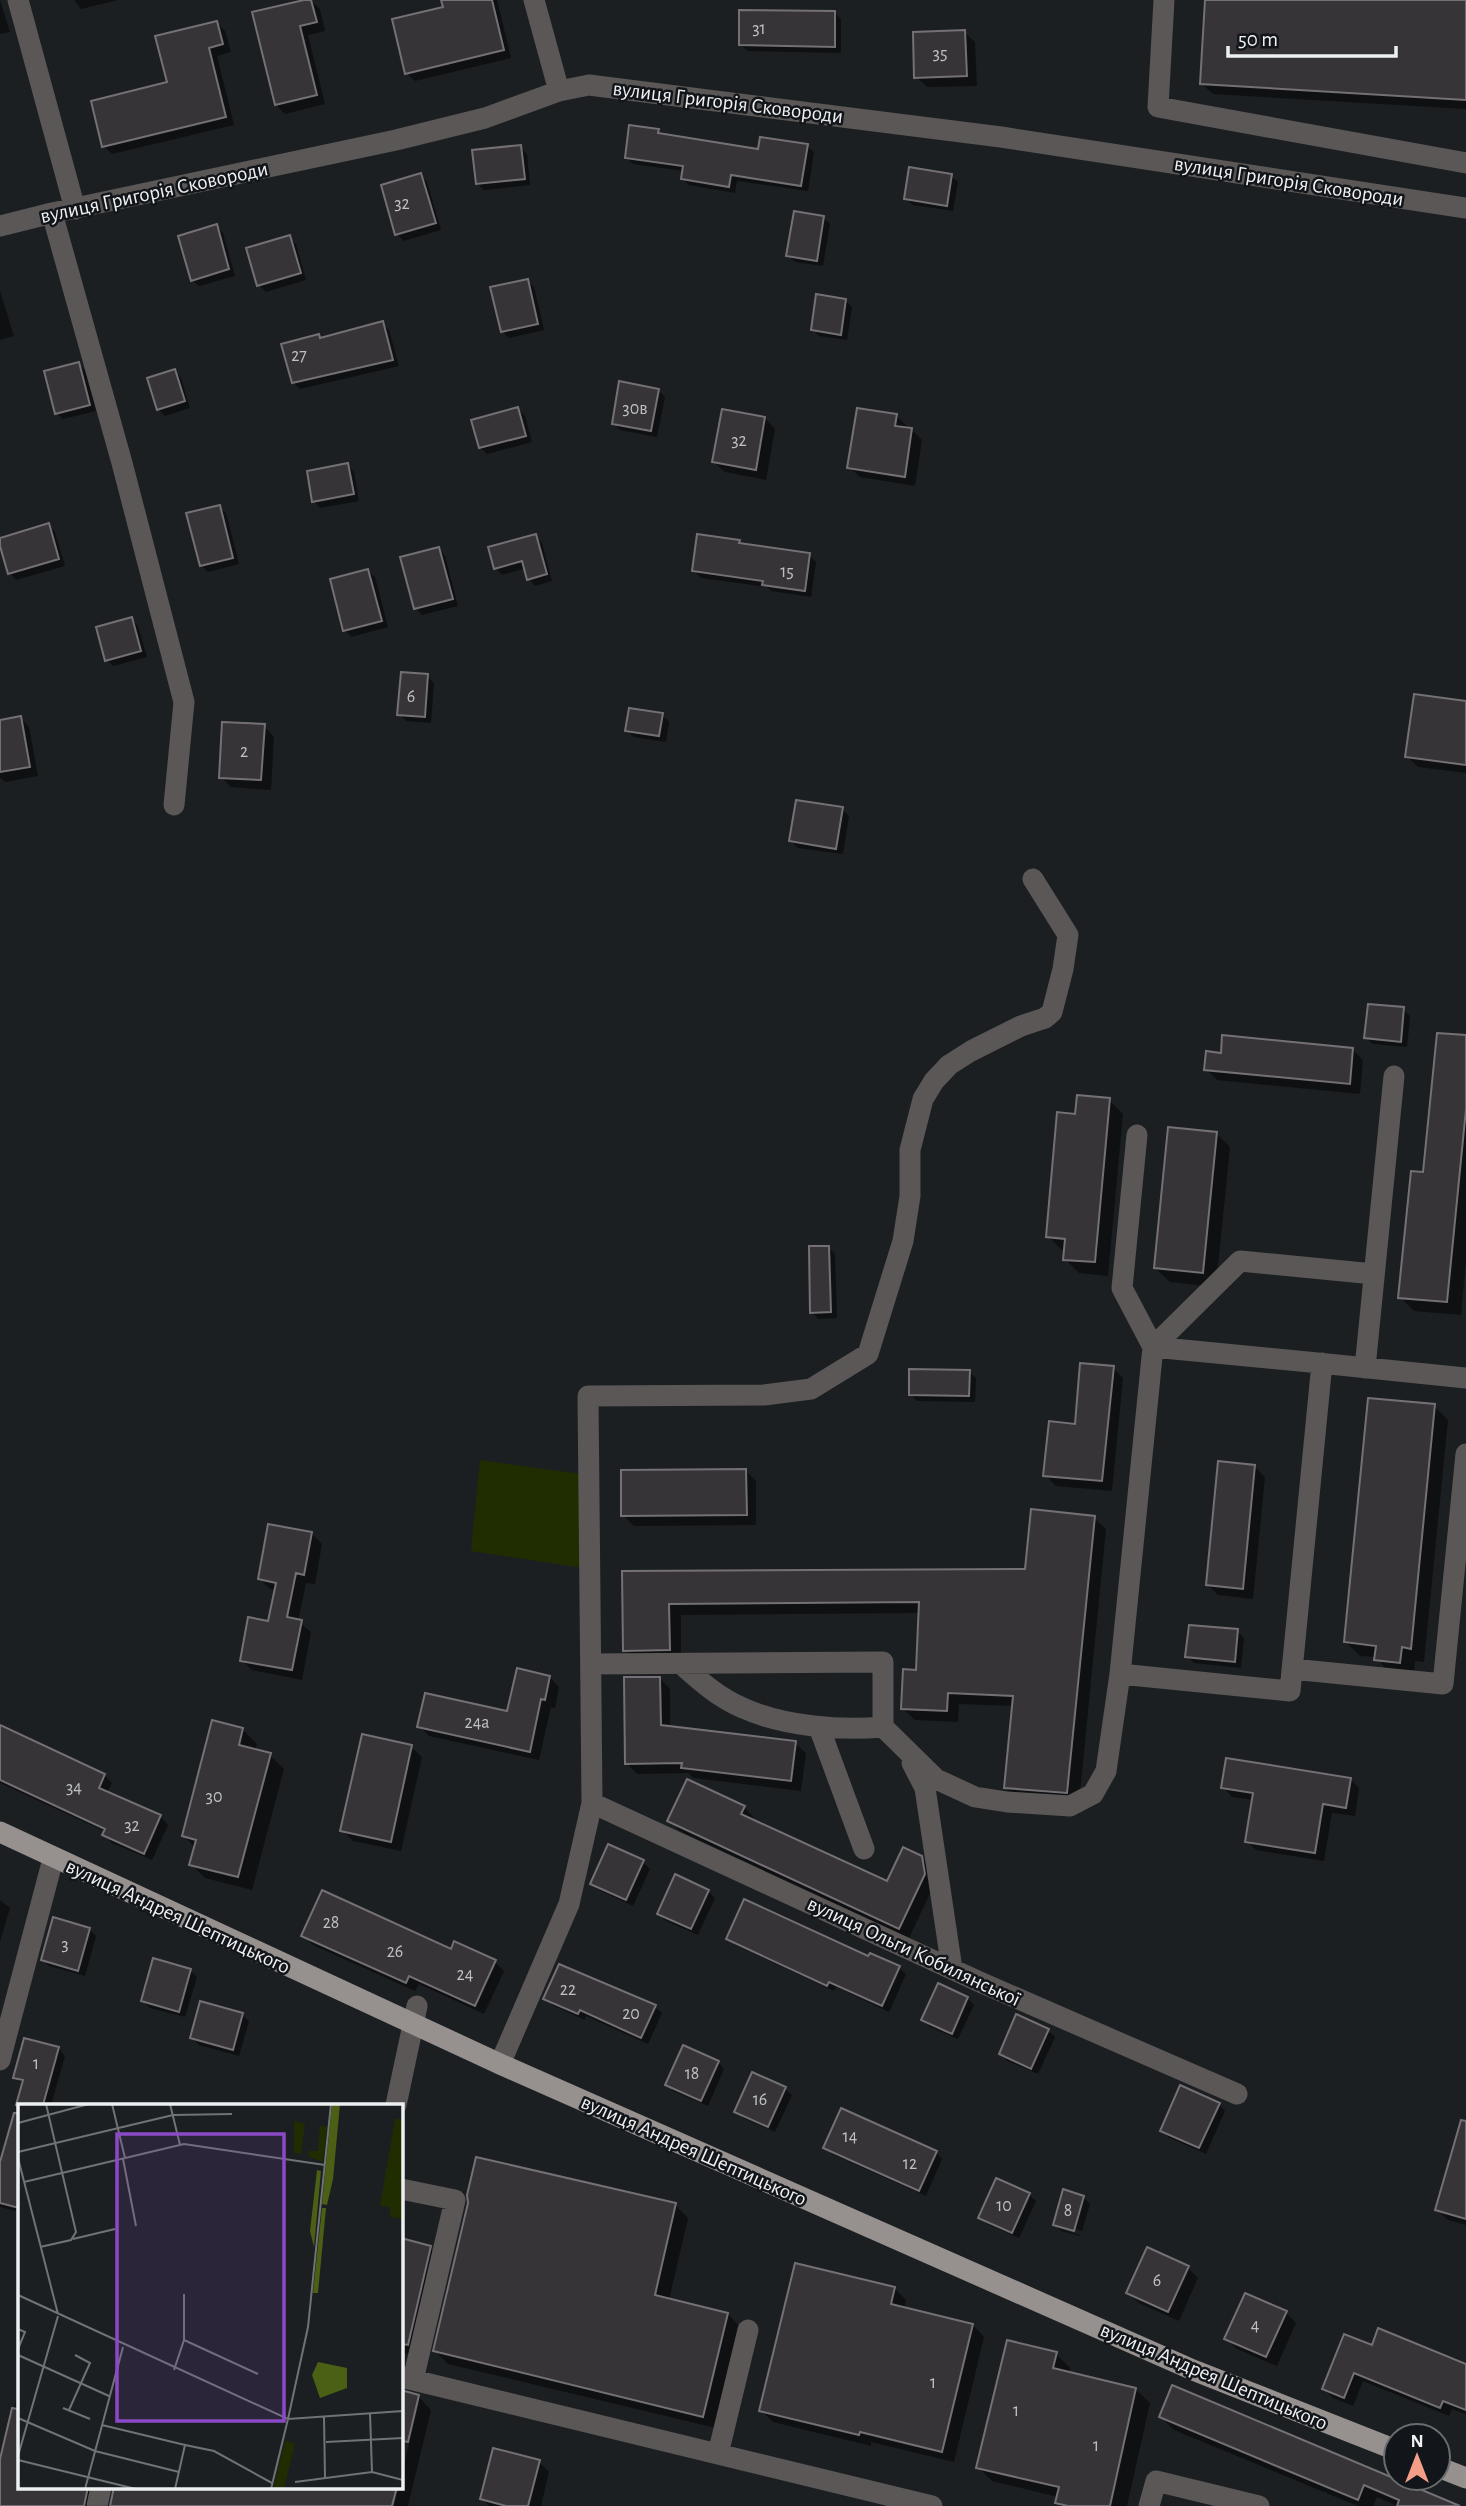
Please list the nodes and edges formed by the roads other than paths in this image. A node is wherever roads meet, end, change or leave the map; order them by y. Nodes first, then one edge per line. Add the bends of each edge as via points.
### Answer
1 (18, 0) edge
2 (534, 0) edge
3 (1164, 0) edge
4 (559, 91) junction
5 (1466, 163) edge
6 (1466, 208) edge
7 (75, 209) junction
8 (52, 213) junction
9 (0, 226) edge
10 (174, 805) dead end
11 (1033, 879) dead end
12 (1394, 1076) dead end
13 (1137, 1135) dead end
14 (1374, 1274) junction
15 (1153, 1347) junction
16 (1322, 1363) junction
17 (1365, 1368) junction
18 (1466, 1378) edge
19 (1466, 1454) edge
20 (591, 1664) junction
21 (681, 1664) junction
22 (1292, 1669) junction
23 (1120, 1674) junction
24 (819, 1727) junction
25 (883, 1727) junction
26 (906, 1752) junction
27 (592, 1803) junction
28 (0, 1832) edge
29 (864, 1849) dead end
30 (53, 1858) junction
31 (952, 1969) junction
32 (415, 2015) junction
33 (0, 2060) edge
34 (500, 2064) junction
35 (1237, 2094) dead end
36 (396, 2104) edge
37 (402, 2189) edge
38 (748, 2330) dead end
39 (407, 2379) edge
40 (1382, 2444) edge
41 (718, 2454) junction
42 (101, 2488) edge
43 (97, 2506) edge
44 (932, 2506) edge
45 (1149, 2506) edge
46 (1259, 2506) edge

1 - 7 street
2 - 4 street
3 - 5 street via 1158,107
4 - 6 street, вулиця Григорія Сковороди via 589,85 1001,136
4 - 7 street, вулиця Григорія Сковороди via 485,118 396,140
7 - 8 street, вулиця Григорія Сковороди
8 - 9 street, вулиця Григорія Сковороди
8 - 10 street via 184,702
11 - 20 street via 1068,935 1052,1012 949,1065 923,1099 910,1150 910,1196 903,1241 868,1353 811,1389 764,1395 588,1396
12 - 14 street
13 - 15 street via 1122,1288
14 - 15 street via 1240,1261
14 - 17 street
15 - 16 street
15 - 23 street
16 - 17 street
16 - 22 street
17 - 18 street
19 - 22 street via 1443,1684
20 - 21 street
20 - 27 street
21 - 24 street via 705,1686 744,1709
21 - 25 street via 883,1662
22 - 23 street via 1290,1690
23 - 26 street via 1106,1771 1093,1794 1070,1806 975,1797 936,1779
24 - 25 street
24 - 29 street
25 - 26 street
26 - 31 street via 925,1788
27 - 31 street, вулиця Ольги Кобилянської
27 - 34 street via 569,1904
28 - 30 main road, вулиця Андрея Шептицького
30 - 32 main road, вулиця Андрея Шептицького
30 - 33 street
31 - 35 street, вулиця Ольги Кобилянської
32 - 34 main road, вулиця Андрея Шептицького
32 - 36 street
34 - 40 main road, вулиця Андрея Шептицького via 1181,2365
37 - 39 street via 456,2200
38 - 41 street
39 - 41 street
41 - 44 street
42 - 43 street
45 - 46 street via 1156,2481

